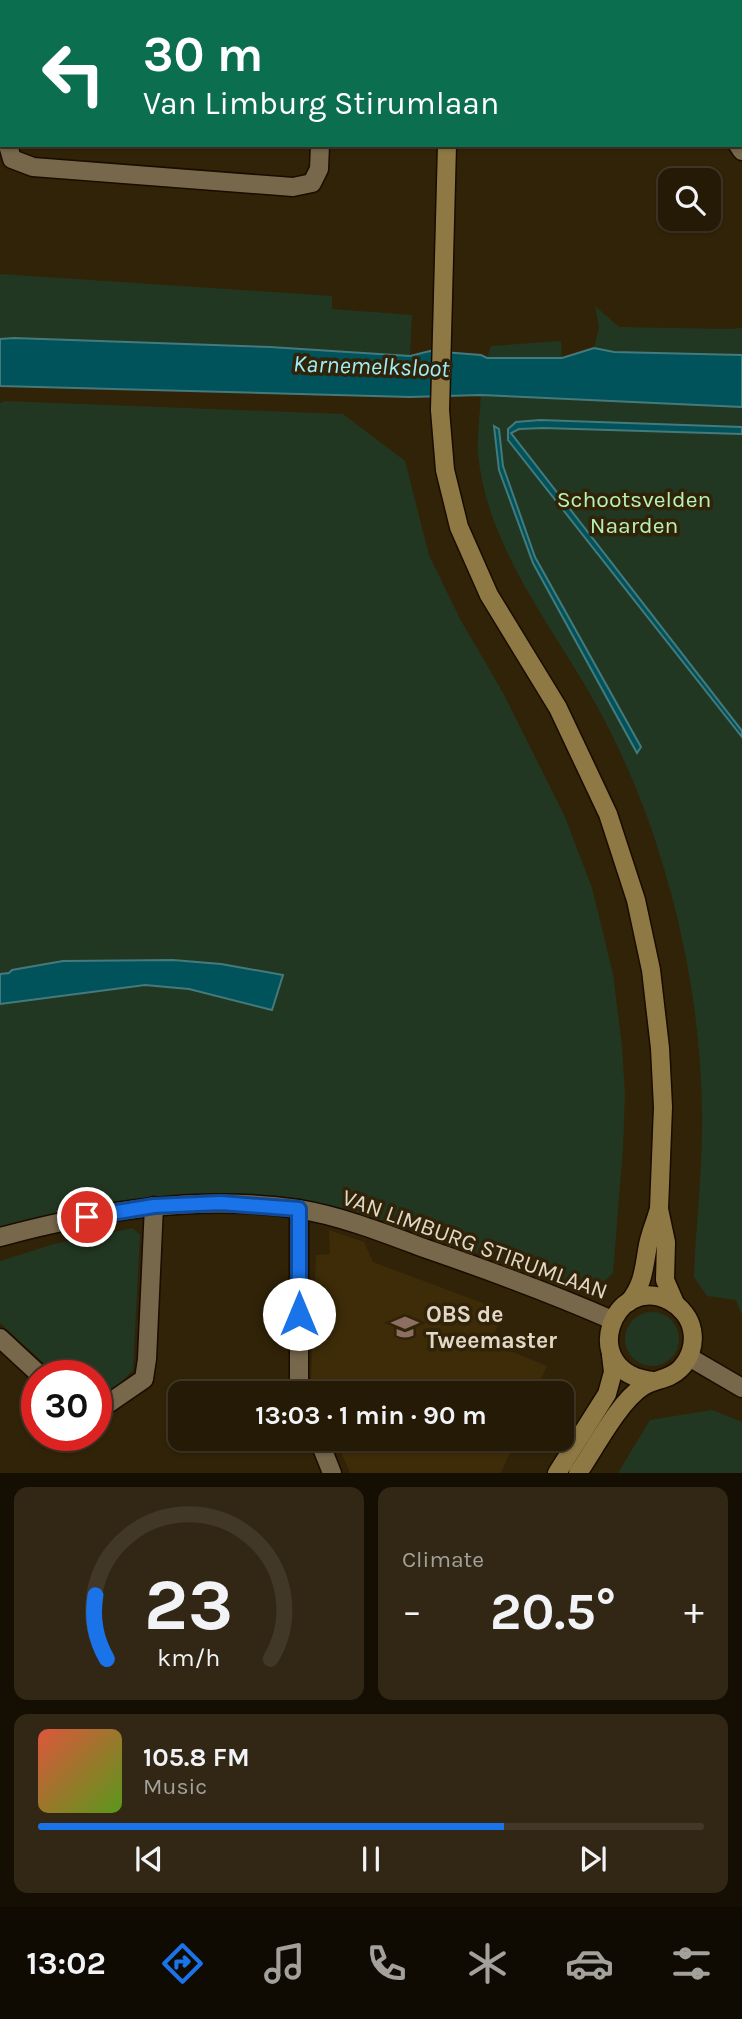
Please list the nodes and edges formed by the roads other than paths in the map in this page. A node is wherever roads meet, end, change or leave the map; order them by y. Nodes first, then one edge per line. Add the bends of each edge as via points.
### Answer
1 (9, 147) edge
2 (320, 147) edge
3 (447, 147) edge
4 (154, 1206) junction
5 (299, 1209) junction
6 (659, 1209) junction
7 (0, 1237) edge
8 (629, 1302) junction
9 (675, 1303) junction
10 (612, 1320) junction
11 (0, 1338) edge
12 (611, 1355) junction
13 (689, 1357) junction
14 (24, 1360) edge
15 (299, 1381) edge
16 (653, 1381) junction
17 (742, 1388) edge
18 (112, 1401) edge
19 (323, 1451) edge
20 (332, 1473) edge
21 (557, 1473) edge
22 (578, 1473) edge

1 - 2 street via 12,159 33,167 293,187 312,183 319,169
3 - 6 street via 440,410 445,470 459,527 489,595 563,720 608,814 635,900 651,970 660,1048
4 - 5 street, VAN LIMBURG STIRUMLAAN via 221,1203
4 - 7 street, VAN LIMBURG STIRUMLAAN via 64,1220
4 - 18 street via 144,1379
5 - 10 street, VAN LIMBURG STIRUMLAAN via 372,1229
5 - 15 street
6 - 8 street via 643,1278
6 - 9 street via 666,1242 665,1280
8 - 9 street via 657,1296
8 - 10 street
9 - 13 street via 692,1328
10 - 12 street
11 - 14 street
12 - 16 street via 628,1374
12 - 21 street via 613,1372 607,1394
13 - 16 street via 674,1374
13 - 17 street
16 - 22 street via 623,1406
19 - 20 street

